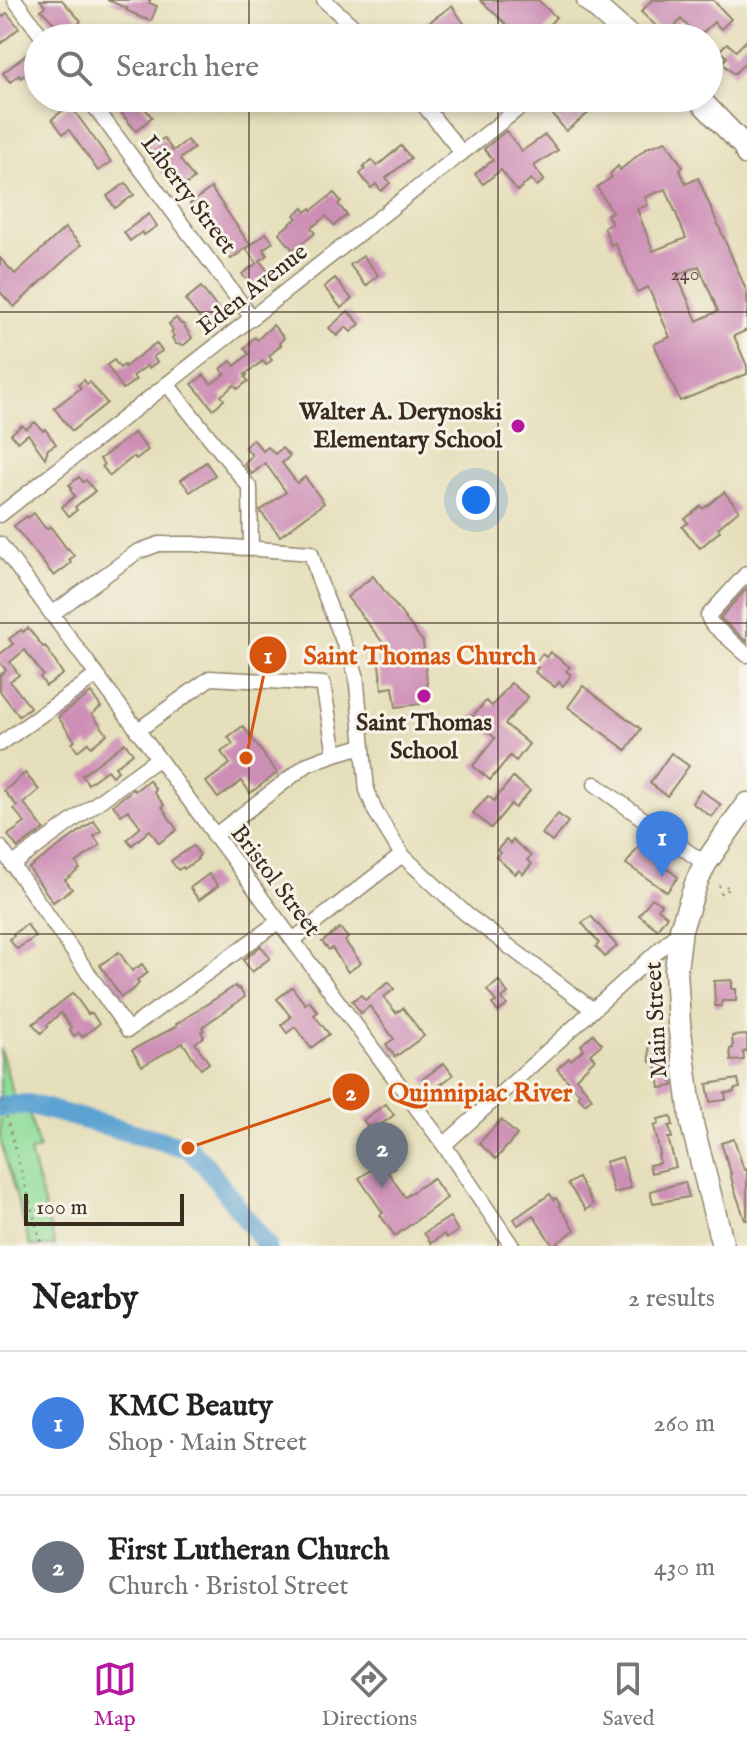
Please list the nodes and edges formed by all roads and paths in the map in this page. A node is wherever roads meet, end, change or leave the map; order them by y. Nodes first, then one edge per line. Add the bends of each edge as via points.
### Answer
1 (15, 0) edge
2 (324, 0) edge
3 (588, 0) edge
4 (33, 24) edge
5 (351, 24) edge
6 (609, 24) edge
7 (98, 112) edge
8 (429, 112) edge
9 (514, 112) edge
10 (711, 112) edge
11 (462, 153) junction
12 (747, 154) edge
13 (252, 318) junction
14 (167, 384) junction
15 (0, 515) edge
16 (0, 544) edge
17 (251, 549) junction
18 (747, 573) edge
19 (52, 614) junction
20 (747, 655) edge
21 (96, 676) junction
22 (137, 731) junction
23 (0, 744) edge
24 (362, 746) junction
25 (335, 754) junction
26 (157, 759) junction
27 (595, 784) dead end
28 (747, 804) edge
29 (214, 836) junction
30 (0, 847) edge
31 (402, 855) junction
32 (705, 864) junction
33 (12, 865) junction
34 (278, 922) junction
35 (681, 929) junction
36 (293, 940) junction
37 (592, 1009) junction
38 (0, 1093) edge
39 (444, 1145) junction
40 (42, 1246) edge
41 (512, 1246) edge
42 (723, 1246) edge

1 - 4 street
2 - 5 street
3 - 6 highway
7 - 13 street, Liberty Street
8 - 11 street
9 - 11 street, Eden Avenue
10 - 12 highway
11 - 13 street, Eden Avenue
13 - 14 street, Eden Avenue
14 - 15 street, Eden Avenue
14 - 17 street via 250,488
16 - 19 street, Bristol Street
17 - 19 street via 159,544 137,552
17 - 24 street via 311,553 356,674
18 - 20 street via 708,616
19 - 21 street, Bristol Street
21 - 22 street, Bristol Street
21 - 23 street
22 - 25 street via 210,678 323,684
22 - 26 street, Bristol Street
24 - 25 street
24 - 31 street via 367,790
25 - 29 street via 308,764
26 - 29 street, Bristol Street
26 - 33 street
27 - 32 street
28 - 32 highway, Main Street
29 - 34 street, Bristol Street
30 - 33 street
31 - 36 street
31 - 37 street via 466,914
32 - 35 highway, Main Street
33 - 34 street via 128,1030
34 - 36 street, Bristol Street
35 - 37 street
35 - 42 highway, Main Street via 676,970 686,1084
36 - 39 street, Bristol Street
37 - 39 street
38 - 40 path
39 - 41 street, Bristol Street

